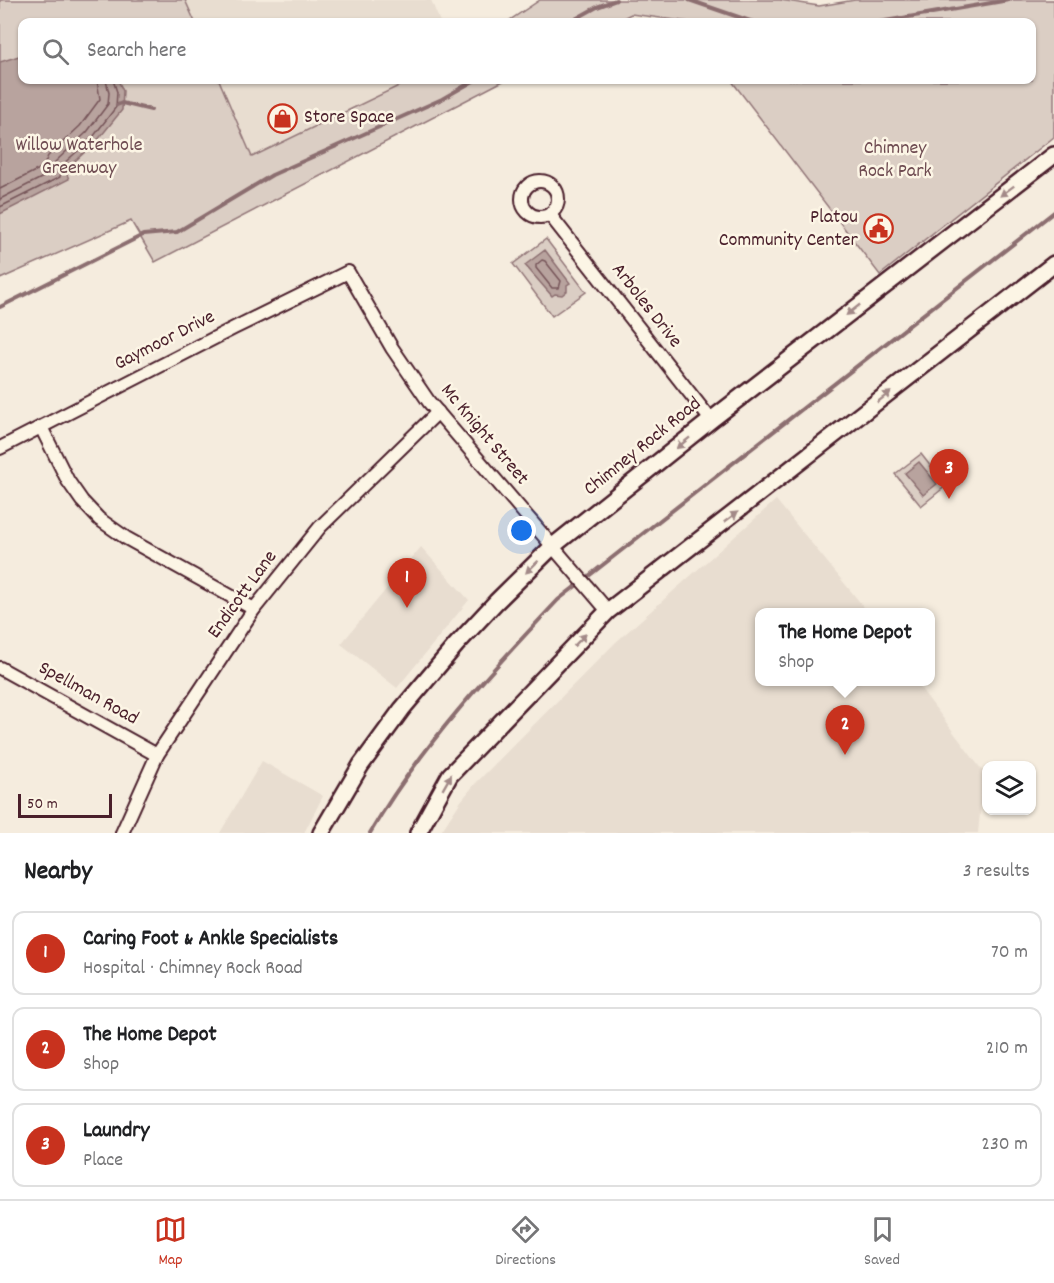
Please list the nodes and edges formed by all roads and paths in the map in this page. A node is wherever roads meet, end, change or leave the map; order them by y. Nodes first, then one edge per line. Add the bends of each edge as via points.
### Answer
1 (1054, 155) edge
2 (550, 215) dead end
3 (1054, 264) edge
4 (348, 272) joint
5 (438, 412) junction
6 (711, 420) junction
7 (41, 427) junction
8 (0, 448) edge
9 (553, 546) junction
10 (254, 609) junction
11 (608, 611) junction
12 (0, 668) edge
13 (157, 755) junction
14 (122, 833) edge
15 (321, 833) edge
16 (418, 833) edge

1 -> 6 main road, Chimney Rock Road
2 - 6 street, Arboles Drive
11 -> 3 main road
4 - 5 street, Mc Knight Street via 392,348
4 - 7 street, Gaymoor Drive
5 - 9 street, Mc Knight Street
5 - 10 street, Endicott Lane via 320,527
6 -> 9 main road, Chimney Rock Road
7 - 8 street, Gaymoor Drive
7 - 10 street via 68,481 99,519
9 - 11 street, Mc Knight Street
9 -> 15 main road, Chimney Rock Road via 456,645 402,709 361,765
10 - 13 street, Endicott Lane
16 -> 11 main road via 450,775
12 - 13 street, Spellman Road
13 - 14 street, Endicott Lane

